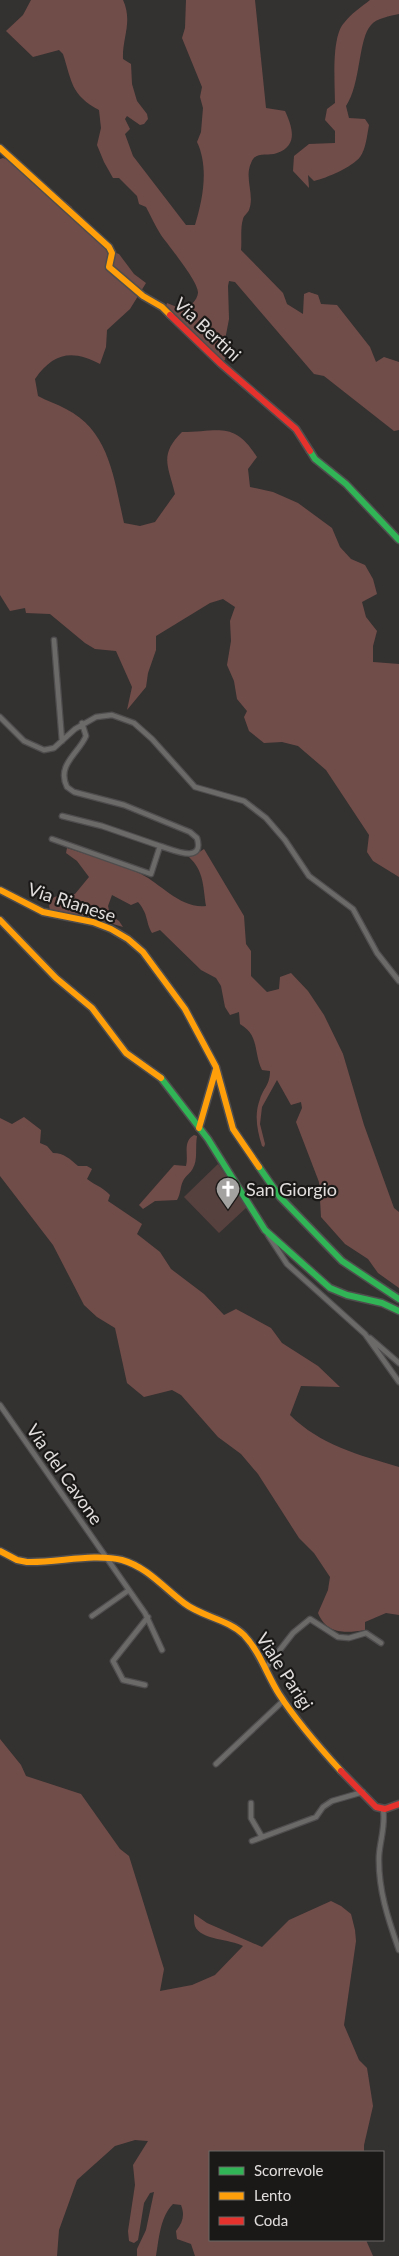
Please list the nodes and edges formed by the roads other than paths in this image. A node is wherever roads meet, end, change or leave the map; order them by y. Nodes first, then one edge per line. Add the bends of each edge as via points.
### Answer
1 (0, 148) edge
2 (399, 540) edge
3 (54, 640) dead end
4 (0, 717) edge
5 (82, 724) junction
6 (62, 741) junction
7 (62, 816) dead end
8 (52, 839) dead end
9 (160, 846) junction
10 (0, 890) edge
11 (0, 920) edge
12 (399, 981) edge
13 (216, 1067) junction
14 (199, 1128) junction
15 (265, 1230) junction
16 (399, 1299) edge
17 (399, 1312) edge
18 (365, 1334) junction
19 (399, 1363) edge
20 (399, 1382) edge
21 (0, 1406) edge
22 (0, 1551) edge
23 (106, 1558) junction
24 (129, 1590) junction
25 (92, 1616) dead end
26 (148, 1617) junction
27 (382, 1643) dead end
28 (162, 1650) dead end
29 (264, 1669) junction
30 (145, 1685) dead end
31 (283, 1701) junction
32 (216, 1764) dead end
33 (363, 1792) junction
34 (251, 1802) dead end
35 (399, 1804) edge
36 (383, 1809) junction
37 (262, 1837) junction
38 (252, 1841) dead end
39 (399, 1950) edge

1 - 2 street, Via Bertini via 109,247 111,269 143,296 162,307 220,364 296,429 315,459 346,484
3 - 6 street
4 - 6 street via 35,748 48,750
5 - 6 street
5 - 9 street via 86,736 66,765 66,786 72,791 131,808 189,832 196,836 198,842 196,850 189,854
5 - 12 street via 105,715 129,721 146,733 195,787 238,798 250,805 280,833 309,876 353,909 377,953
7 - 9 street
8 - 9 street via 151,874
10 - 13 street, Via Rianese via 43,912 107,927 133,943 182,1004
11 - 14 street via 59,981 92,1008 126,1052 154,1070
13 - 14 street
13 - 16 street, Via Rianese via 233,1129 283,1201 342,1261
14 - 15 street
15 - 17 street via 332,1289 382,1301
15 - 18 street via 287,1264
18 - 19 street
18 - 20 street
21 - 23 street, Via del Cavone
22 - 23 street, Viale Parigi via 27,1562
23 - 24 street, Via del Cavone
23 - 29 street, Viale Parigi via 147,1571 190,1608 235,1627 249,1641
24 - 25 street
24 - 26 street, Via del Cavone
26 - 28 street, Via del Cavone
26 - 30 street via 113,1661 123,1680
27 - 29 street via 366,1633 349,1638 338,1637 310,1619 293,1633
29 - 31 street, Viale Parigi
31 - 32 street
31 - 33 street, Viale Parigi
33 - 36 street, Viale Parigi
33 - 37 street via 335,1799 316,1817
34 - 37 street via 251,1818
35 - 36 street
36 - 39 street via 380,1876 384,1909
37 - 38 street

